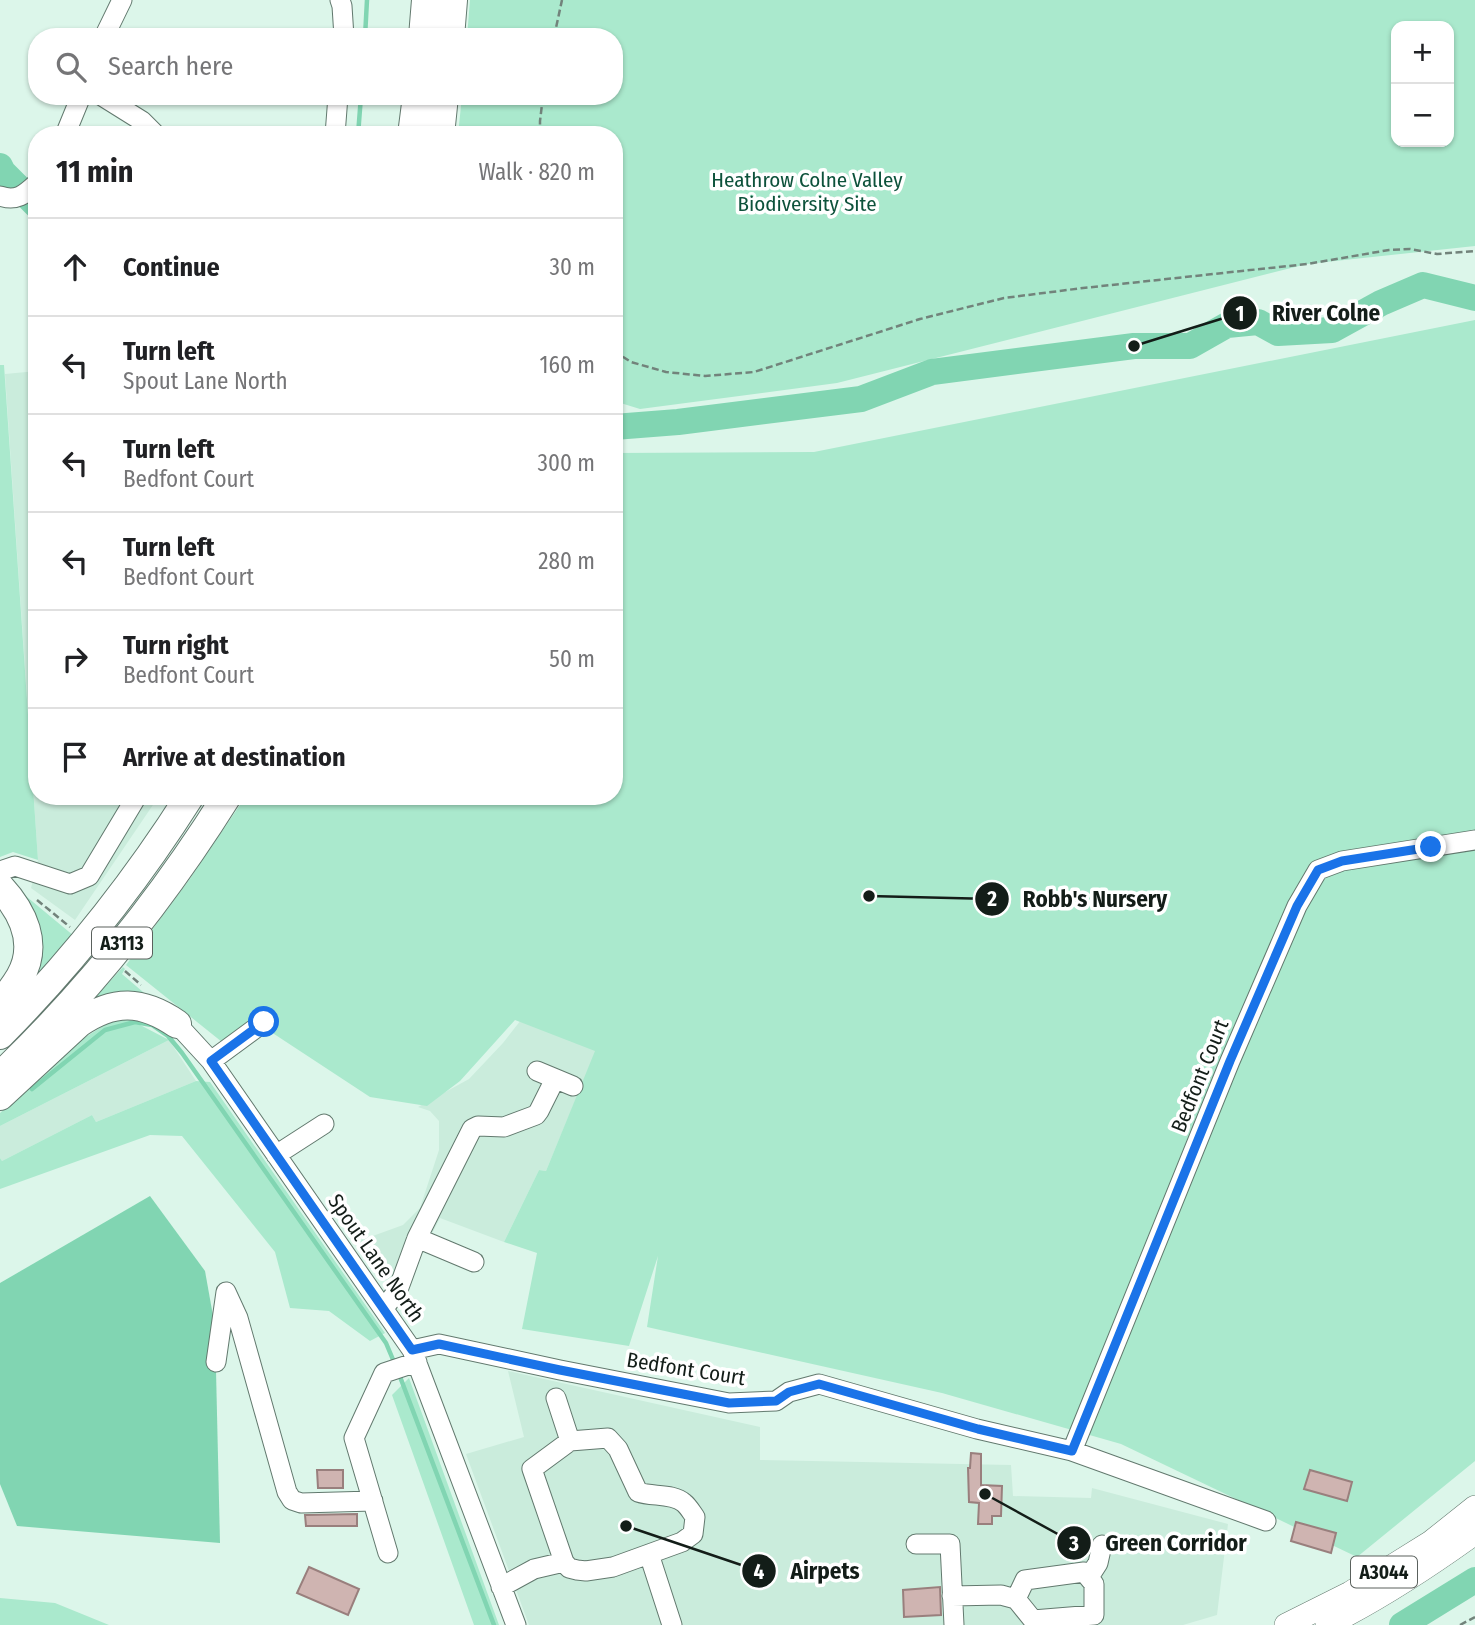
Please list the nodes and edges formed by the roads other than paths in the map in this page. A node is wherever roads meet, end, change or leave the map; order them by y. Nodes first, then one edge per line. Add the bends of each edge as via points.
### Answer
1 (122, 0) edge
2 (340, 0) edge
3 (426, 0) edge
4 (453, 0) edge
5 (108, 28) edge
6 (343, 28) edge
7 (424, 28) edge
8 (451, 28) edge
9 (77, 105) edge
10 (116, 105) edge
11 (337, 105) edge
12 (416, 105) edge
13 (443, 105) edge
14 (69, 126) edge
15 (147, 126) edge
16 (336, 126) edge
17 (413, 126) edge
18 (441, 126) edge
19 (28, 191) edge
20 (8, 197) edge
21 (132, 805) edge
22 (184, 805) edge
23 (221, 805) edge
24 (1475, 840) edge
25 (0, 871) edge
26 (0, 887) edge
27 (0, 1004) edge
28 (264, 1022) dead end
29 (177, 1024) joint
30 (0, 1035) edge
31 (211, 1061) junction
32 (0, 1076) edge
33 (573, 1086) dead end
34 (0, 1096) edge
35 (324, 1124) dead end
36 (276, 1155) junction
37 (417, 1238) junction
38 (474, 1262) dead end
39 (384, 1308) junction
40 (216, 1362) dead end
41 (406, 1362) junction
42 (556, 1398) dead end
43 (570, 1441) junction
44 (1072, 1451) junction
45 (373, 1501) junction
46 (1475, 1507) edge
47 (1266, 1521) dead end
48 (1475, 1533) edge
49 (916, 1544) dead end
50 (1102, 1545) dead end
51 (388, 1553) dead end
52 (649, 1554) junction
53 (564, 1562) junction
54 (1089, 1577) junction
55 (501, 1587) junction
56 (953, 1596) junction
57 (1016, 1599) junction
58 (516, 1625) edge
59 (673, 1625) edge
60 (954, 1625) edge
61 (1286, 1625) edge
62 (1327, 1625) edge

1 - 5 street
2 - 6 street
3 - 7 highway
4 - 8 highway
9 - 14 street
10 - 15 street
11 - 16 street
12 - 17 highway
13 - 18 highway
19 - 20 street
21 - 25 street via 89,876 70,884 15,866
22 - 30 highway, A3113 via 100,925
23 - 32 highway, A3113 via 181,866 90,982
24 - 44 street, Bedfont Court via 1342,861 1318,870 1297,906 1235,1049
26 - 27 highway via 27,926 29,954 21,976
28 - 31 street
29 - 31 street, Spout Lane North
29 - 34 highway via 140,1007 93,1013
31 - 36 street, Spout Lane North
33 - 37 street via 546,1075 536,1115 504,1127 472,1129
35 - 36 street
36 - 39 street, Spout Lane North
37 - 38 street
37 - 39 street via 398,1290
39 - 41 street, Spout Lane North
40 - 45 street via 226,1292 238,1318 286,1492 301,1503
41 - 44 street, Bedfont Court via 439,1344 729,1403 776,1401 789,1392 819,1384
41 - 45 street via 384,1373 354,1438
41 - 55 street, Spout Lane North
42 - 43 street
43 - 52 street via 608,1438 638,1492 674,1498 695,1517 693,1534
43 - 53 street via 532,1469
44 - 47 street, Bedfont Court
45 - 51 street
46 - 61 main road, A3044 via 1431,1542 1350,1593
48 - 62 main road, A3044 via 1403,1583
49 - 56 street via 950,1544
50 - 54 street
52 - 53 street via 586,1571 569,1568
52 - 59 street
53 - 55 street via 534,1569
54 - 57 street via 1084,1572 1026,1580
54 - 57 street via 1094,1584 1094,1615 1033,1620
55 - 58 street, Spout Lane North
56 - 57 street
56 - 60 street

